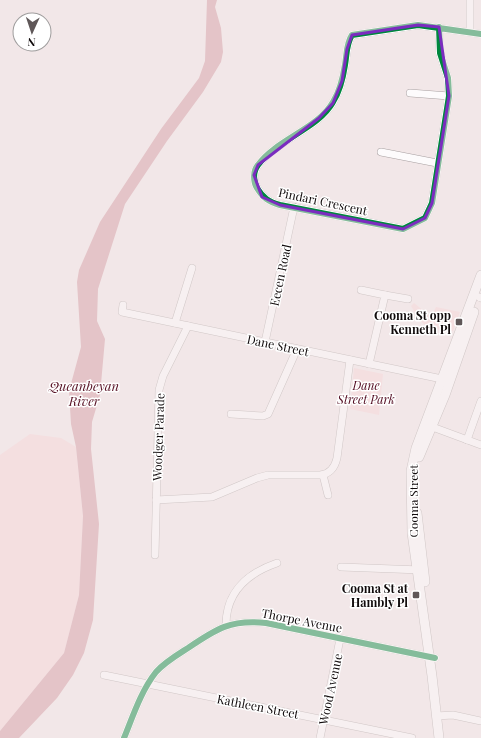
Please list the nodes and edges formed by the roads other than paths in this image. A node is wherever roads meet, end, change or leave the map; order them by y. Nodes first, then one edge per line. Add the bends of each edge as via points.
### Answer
1 (470, 0) edge
2 (439, 27) junction
3 (470, 32) junction
4 (481, 34) edge
5 (410, 93) dead end
6 (449, 96) junction
7 (381, 152) dead end
8 (437, 163) junction
9 (294, 207) junction
10 (192, 268) dead end
11 (481, 275) edge
12 (361, 290) dead end
13 (385, 295) junction
14 (479, 295) edge
15 (408, 299) dead end
16 (123, 305) dead end
17 (176, 323) junction
18 (188, 326) junction
19 (265, 342) junction
20 (297, 349) junction
21 (459, 354) junction
22 (350, 360) junction
23 (369, 364) junction
24 (442, 379) junction
25 (481, 402) edge
26 (437, 412) junction
27 (231, 414) dead end
28 (428, 425) junction
29 (467, 440) junction
30 (481, 445) edge
31 (323, 475) junction
32 (328, 495) dead end
33 (156, 500) junction
34 (155, 555) dead end
35 (277, 563) dead end
36 (341, 567) dead end
37 (420, 570) junction
38 (226, 625) junction
39 (340, 639) junction
40 (432, 658) junction
41 (104, 675) dead end
42 (149, 684) junction
43 (439, 715) junction
44 (324, 720) junction
45 (481, 721) edge
46 (124, 738) edge
47 (320, 738) edge
48 (412, 738) edge
49 (438, 738) edge
50 (444, 738) edge

1 - 3 street
2 - 3 street, Pindari Crescent
2 - 6 street, Pindari Crescent via 440,53 448,78
2 - 9 street, Pindari Crescent via 418,25 352,35 342,81 333,104 319,118 287,140 258,165 254,175 255,185 262,197 273,203
3 - 4 street, Pindari Crescent
5 - 6 street
6 - 8 street, Pindari Crescent
7 - 8 street
8 - 9 street, Pindari Crescent via 429,212 419,222 403,229
9 - 19 street, Eecen Road
10 - 17 street
11 - 14 main road, Cooma Street
12 - 13 street
13 - 15 street
13 - 23 street
14 - 21 main road, Cooma Street
14 - 24 main road, Cooma Street
16 - 17 street, Dane Street via 122,312
17 - 18 street, Dane Street
18 - 19 street, Dane Street
18 - 33 street, Woodger Parade via 163,376 159,390
19 - 20 street, Dane Street
20 - 22 street, Dane Street
20 - 27 street via 268,414
21 - 24 main road via 449,375
21 - 26 main road, Cooma Street
22 - 23 street, Dane Street
22 - 31 street via 337,458 332,469
23 - 24 street, Dane Street
24 - 26 main road
24 - 28 main road, Cooma Street
25 - 29 street
26 - 28 main road, Cooma Street
28 - 29 street
28 - 37 main road, Cooma Street via 414,455 411,471 412,533
29 - 30 street
31 - 32 street
31 - 33 street via 265,476 207,498
33 - 34 street, Woodger Parade
35 - 38 street via 252,574 237,590 227,606
36 - 37 street
37 - 40 main road, Cooma Street
38 - 39 street, Thorpe Avenue via 245,621 256,622
38 - 42 street, Thorpe Avenue via 209,633 163,665
39 - 40 street, Thorpe Avenue
39 - 44 street, Wood Avenue
40 - 43 main road, Cooma Street
41 - 42 street, Kathleen Street
42 - 44 street, Kathleen Street
42 - 46 street, Thorpe Avenue
43 - 45 street
43 - 49 main road, Cooma Street
43 - 50 main road, Cooma Street
44 - 47 street, Wood Avenue
44 - 48 street, Kathleen Street

